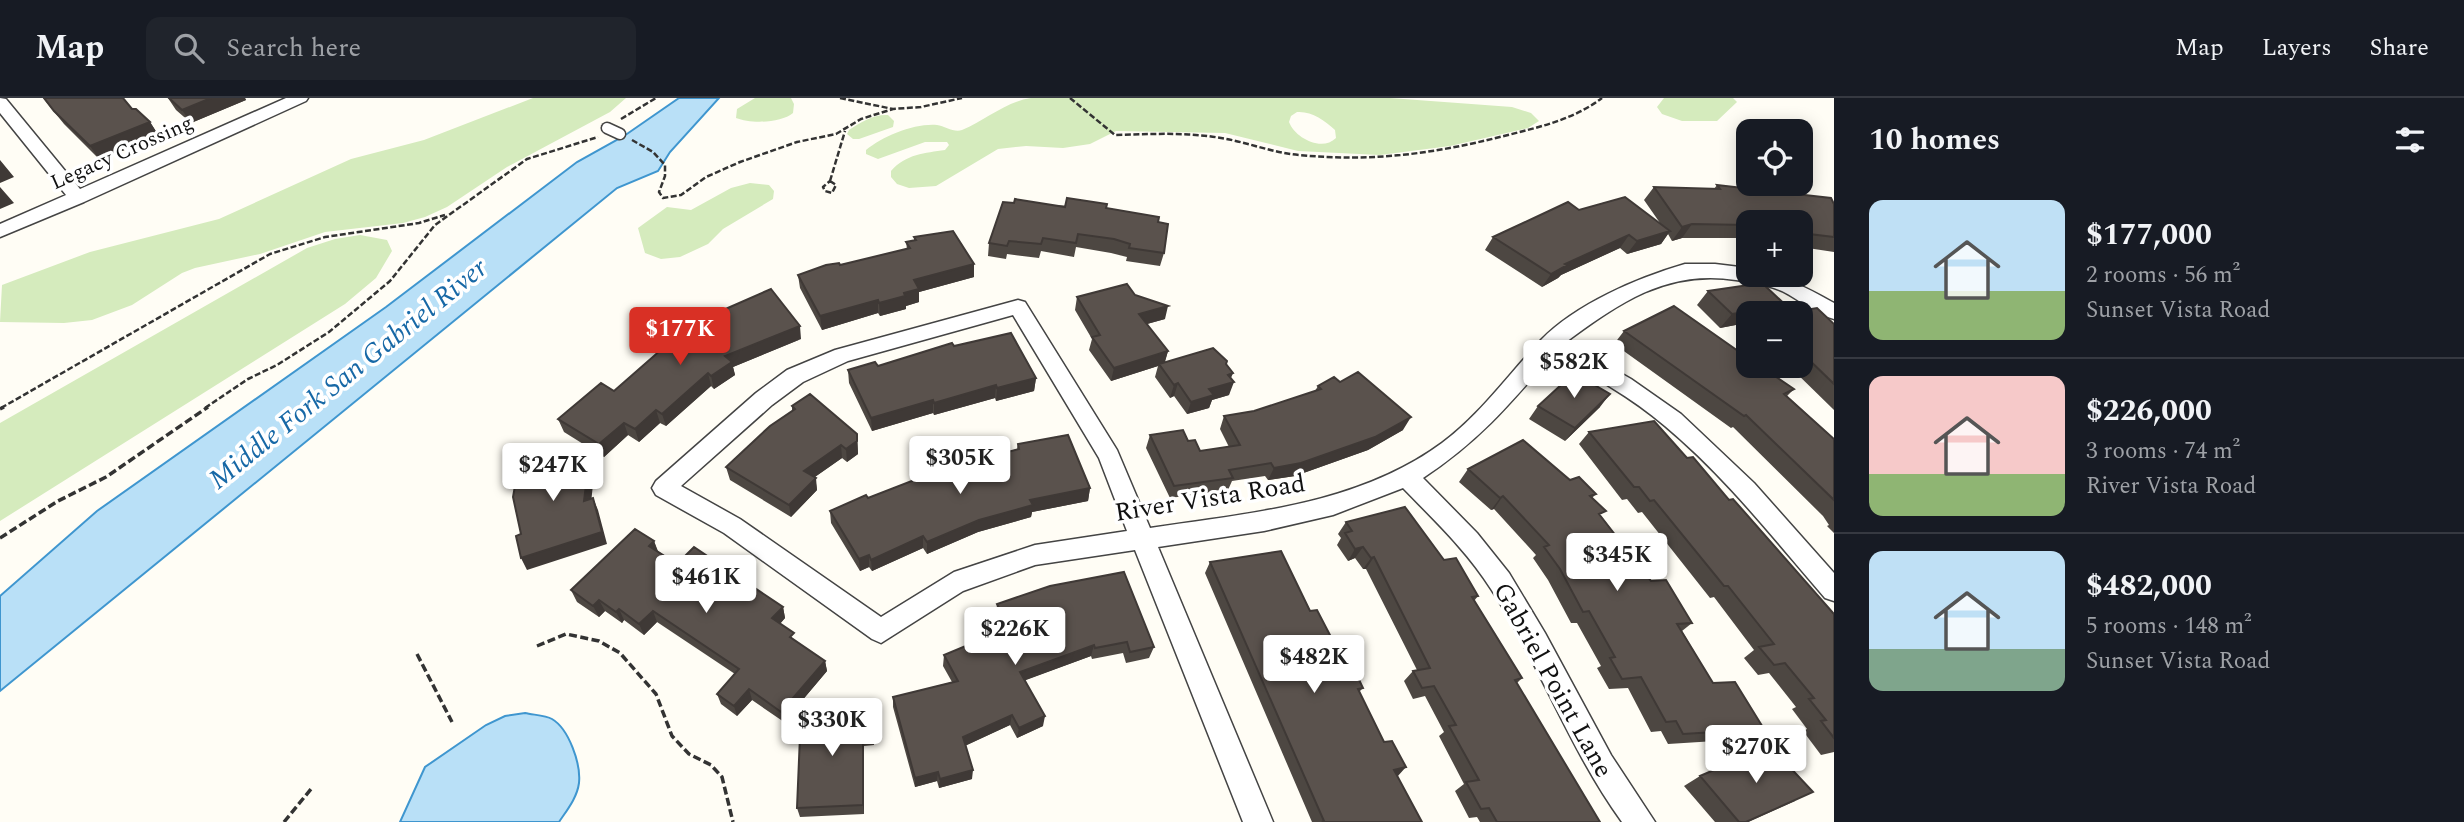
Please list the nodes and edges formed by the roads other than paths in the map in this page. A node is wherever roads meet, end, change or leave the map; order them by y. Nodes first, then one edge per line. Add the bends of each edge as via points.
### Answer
1 (293, 99) edge
2 (0, 102) edge
3 (607, 128) dead end
4 (620, 134) road end
5 (78, 198) junction
6 (0, 231) edge
7 (1736, 273) edge
8 (1790, 287) edge
9 (1834, 312) edge
10 (1551, 343) junction
11 (1408, 477) junction
12 (1142, 538) junction
13 (1834, 590) edge
14 (1258, 822) edge
15 (1640, 822) edge

1 - 5 street, Legacy Crossing
2 - 5 street
3 - 4 lane
5 - 6 street, Legacy Crossing
7 - 10 street, River Vista Road via 1685,271 1653,281 1607,302
8 - 9 street, River Vista Road
10 - 11 street, River Vista Road via 1481,422
10 - 13 street via 1626,386 1676,424 1721,465
11 - 12 street, River Vista Road via 1333,505 1264,521
11 - 15 street, Gabriel Point Lane via 1499,579 1612,787
12 - 12 street, River Vista Road via 1109,456 1018,307 842,355 794,376 663,488 732,526 881,631 954,583 1035,555
12 - 14 street

